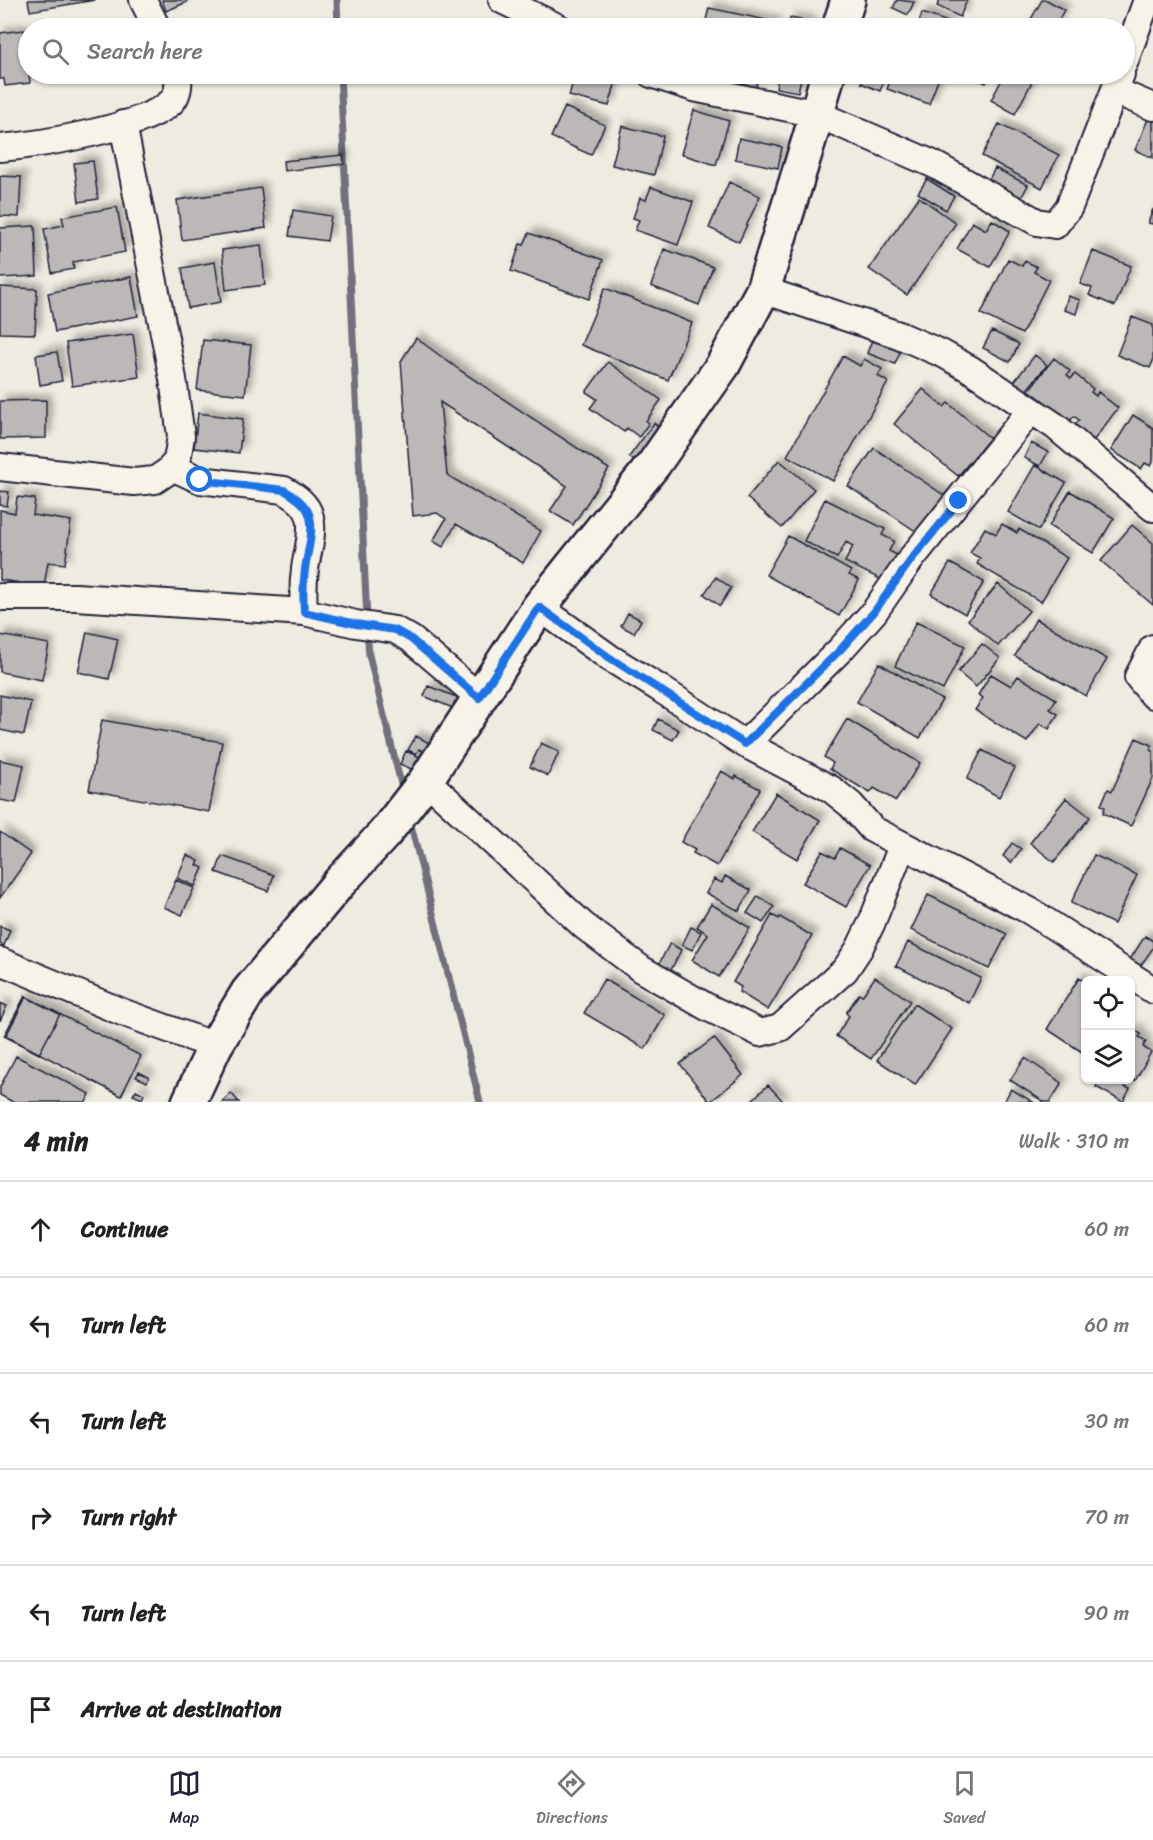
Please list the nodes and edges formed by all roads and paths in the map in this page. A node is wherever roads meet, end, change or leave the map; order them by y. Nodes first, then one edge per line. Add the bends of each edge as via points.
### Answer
1 (143, 0) edge
2 (502, 0) edge
3 (848, 0) edge
4 (1147, 0) edge
5 (152, 18) edge
6 (539, 18) edge
7 (842, 18) edge
8 (1135, 34) edge
9 (178, 84) edge
10 (682, 84) edge
11 (825, 84) edge
12 (1117, 84) edge
13 (1121, 84) edge
14 (1153, 107) edge
15 (817, 114) junction
16 (123, 124) junction
17 (0, 147) edge
18 (763, 290) junction
19 (1031, 410) junction
20 (0, 467) edge
21 (172, 467) junction
22 (1153, 508) edge
23 (0, 597) edge
24 (539, 607) junction
25 (304, 612) junction
26 (1153, 648) edge
27 (1153, 695) edge
28 (479, 698) junction
29 (745, 744) junction
30 (426, 780) junction
31 (902, 846) junction
32 (0, 961) edge
33 (1153, 990) edge
34 (215, 1046) junction
35 (189, 1102) edge

1 - 5 street
2 - 6 street
3 - 7 street
4 - 8 street
9 - 16 street via 178,92 162,109
10 - 15 street
11 - 15 street
12 - 15 street via 1069,207 1055,225 1037,222 933,164
13 - 14 street
15 - 18 street
16 - 17 street via 57,141
16 - 21 street via 181,436 177,461
18 - 19 street via 899,335 943,354
18 - 24 street via 723,365 654,464
19 - 22 street
19 - 29 street via 874,612
20 - 21 street via 134,482 155,480
21 - 25 street via 200,480 284,490 306,507 311,533 303,587
23 - 25 street via 76,597
24 - 28 street
24 - 29 street via 610,658
25 - 28 street via 388,629 411,639
26 - 27 street via 1138,677
28 - 30 street
29 - 31 street via 831,789 872,829
30 - 31 street via 584,926 641,969 760,1033 780,1028 845,970 872,922
30 - 34 street via 248,993
31 - 33 street via 1030,911
32 - 34 street
34 - 35 street

